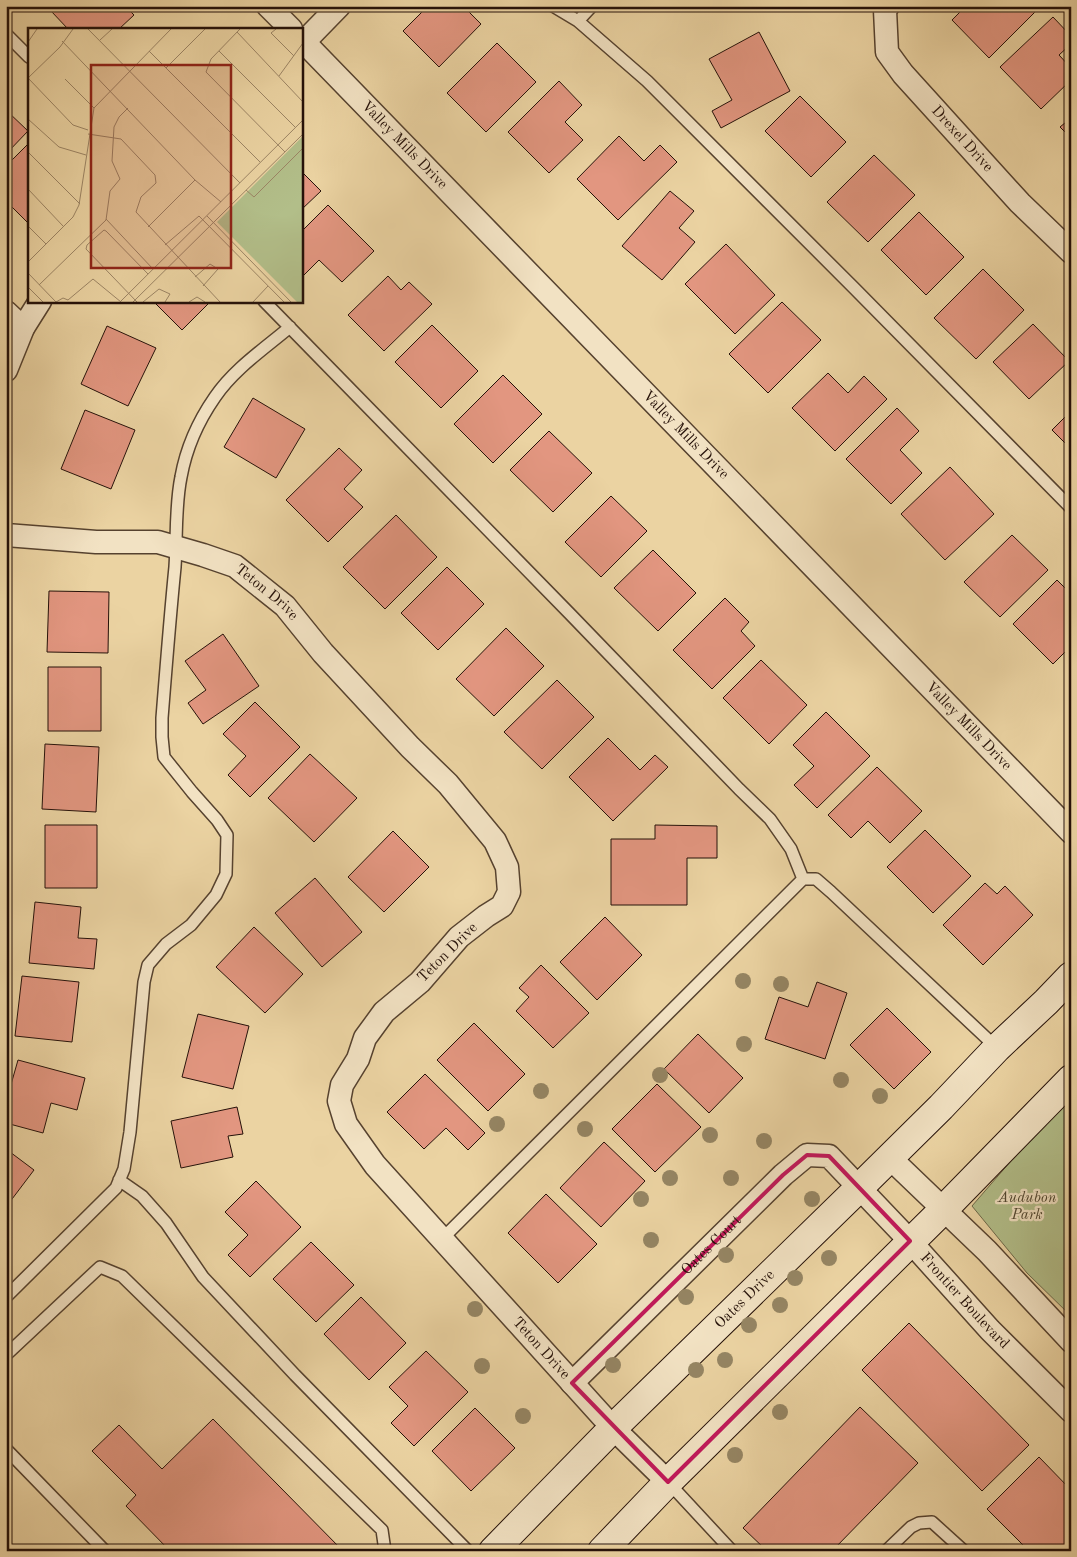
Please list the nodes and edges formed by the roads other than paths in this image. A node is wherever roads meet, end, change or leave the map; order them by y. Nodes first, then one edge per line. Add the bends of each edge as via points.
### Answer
1 (268, 6) edge
2 (339, 6) edge
3 (553, 6) edge
4 (592, 6) edge
5 (886, 8) edge
6 (578, 21) junction
7 (289, 28) edge
8 (6, 34) edge
9 (302, 37) edge
10 (302, 42) edge
11 (28, 56) edge
12 (1071, 252) edge
13 (39, 302) edge
14 (265, 302) edge
15 (6, 312) edge
16 (290, 327) junction
17 (22, 328) junction
18 (6, 370) edge
19 (1071, 508) edge
20 (6, 535) edge
21 (177, 547) junction
22 (1071, 832) edge
23 (803, 879) junction
24 (1071, 976) edge
25 (997, 1048) junction
26 (1071, 1079) edge
27 (890, 1158) junction
28 (119, 1180) junction
29 (860, 1187) junction
30 (944, 1210) junction
31 (442, 1239) junction
32 (910, 1241) junction
33 (6, 1297) edge
34 (1071, 1342) edge
35 (6, 1355) edge
36 (572, 1383) junction
37 (1071, 1411) edge
38 (614, 1428) junction
39 (6, 1449) edge
40 (668, 1482) junction
41 (105, 1551) edge
42 (385, 1551) edge
43 (468, 1551) edge
44 (493, 1551) edge
45 (602, 1551) edge
46 (732, 1551) edge
47 (886, 1551) edge
48 (964, 1551) edge

1 - 7 street, Valley Mills Drive
2 - 9 street
3 - 6 lane
4 - 6 lane
5 - 12 street, Drexel Drive via 887,52 903,74 1020,203
6 - 19 lane via 647,81
8 - 11 lane
10 - 22 street, Valley Mills Drive
13 - 17 street
14 - 16 lane
15 - 17 street
16 - 21 lane via 237,372 202,417 181,477
16 - 23 lane via 770,819 791,849
17 - 18 street
20 - 21 street, Teton Drive via 96,542 158,542
21 - 28 lane via 162,718 164,757 227,835 226,874 216,895 191,925 166,944 148,965 130,1132
21 - 31 street, Teton Drive via 235,566 285,606 336,667 448,784 495,841 507,867 509,892 502,906 459,937 420,982 384,1012 365,1038 358,1059 342,1084 339,1101 346,1124 375,1164
23 - 25 lane via 816,879 831,892
23 - 31 lane
24 - 25 main road, Oates Drive
25 - 27 main road, Oates Drive
26 - 30 main road
27 - 29 main road, Oates Drive
27 - 30 street
28 - 33 lane via 116,1188
28 - 43 lane via 142,1196 166,1223 203,1277
29 - 32 street, Frontier Boulevard
29 - 36 street, Oates Court via 829,1156 808,1155 776,1182
29 - 38 main road, Oates Drive
30 - 32 main road
30 - 34 street via 987,1251
31 - 36 street, Teton Drive
32 - 37 street, Frontier Boulevard via 990,1330
32 - 40 main road
35 - 42 lane via 100,1268 122,1276 382,1530
36 - 38 street, Teton Drive
38 - 40 street, Teton Drive
38 - 44 main road, Oates Drive
39 - 41 lane
40 - 45 main road
40 - 46 lane
47 - 48 lane via 911,1527 932,1522

